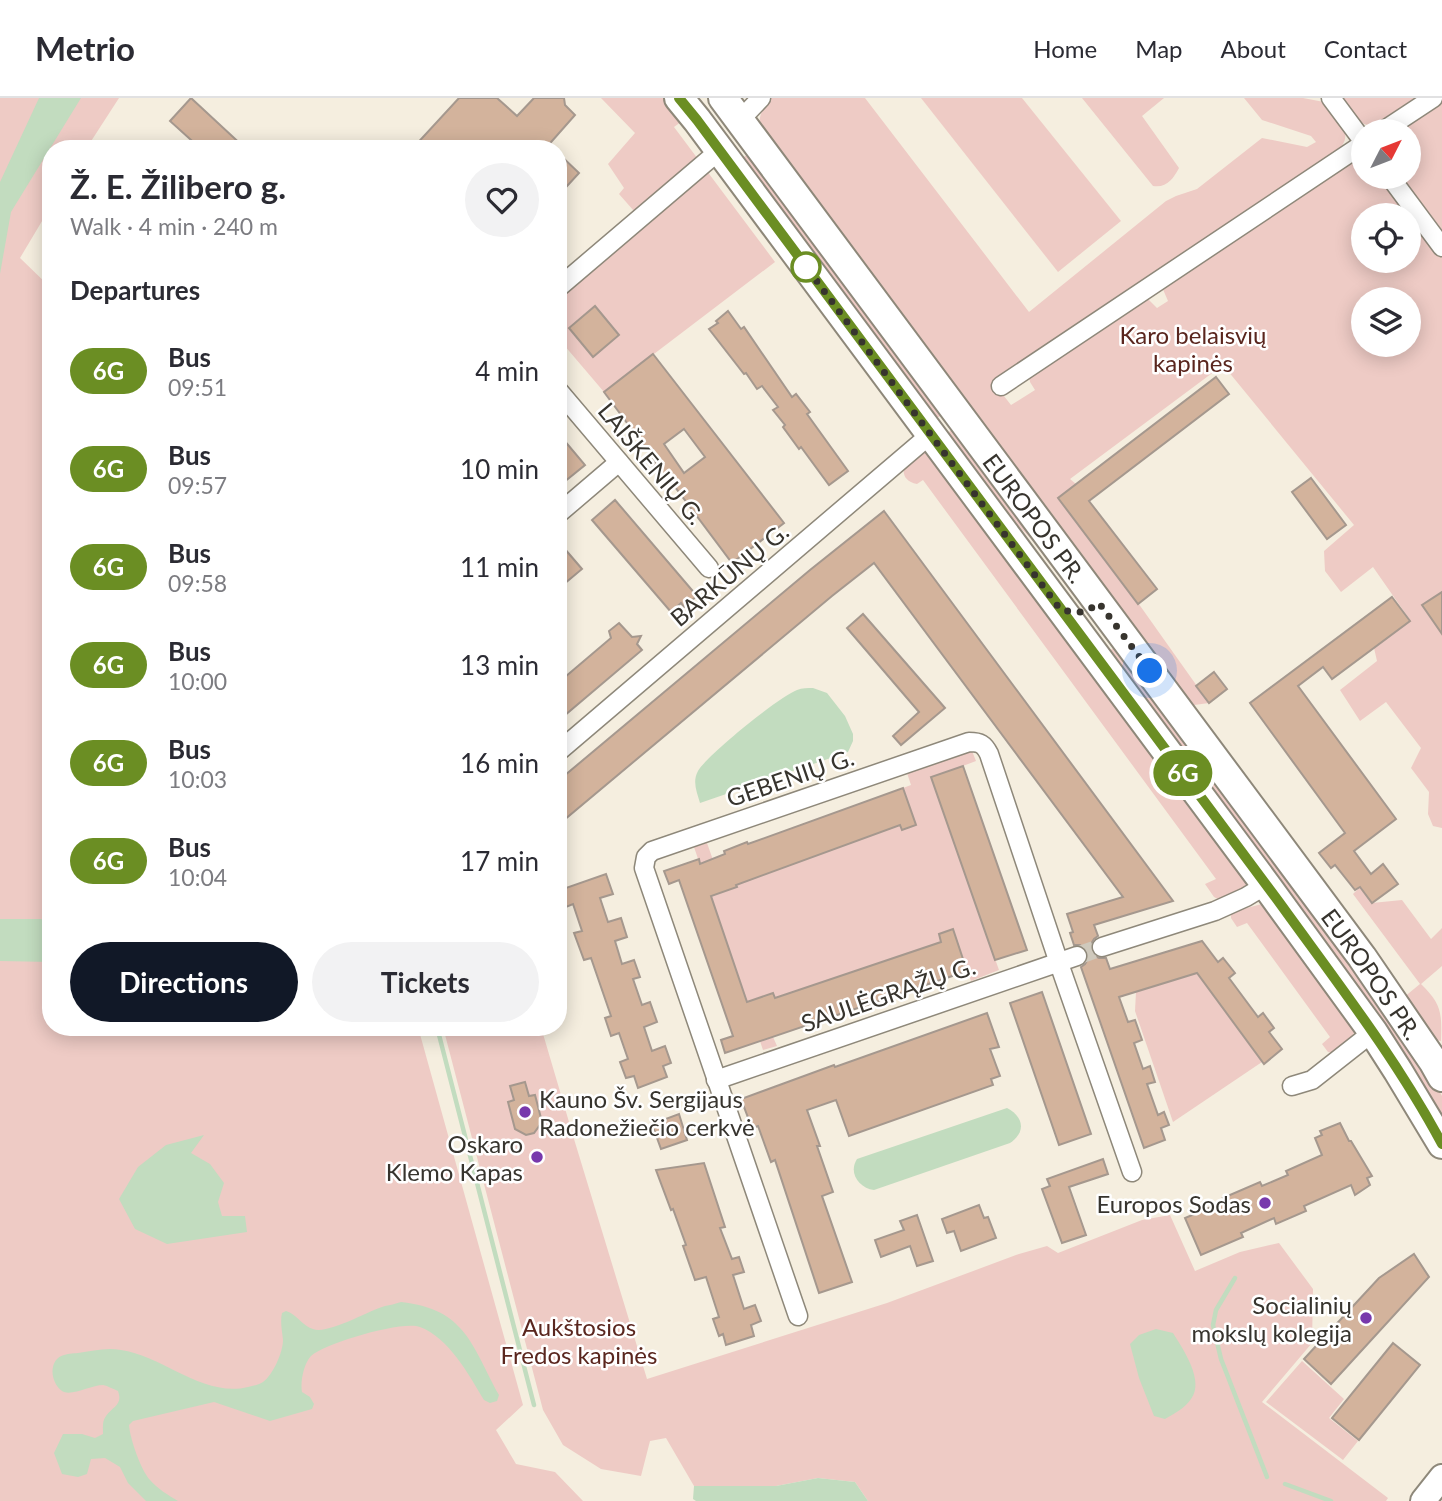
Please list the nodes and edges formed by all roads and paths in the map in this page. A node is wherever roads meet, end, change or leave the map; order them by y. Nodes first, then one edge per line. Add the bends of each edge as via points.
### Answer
1 (679, 98) edge
2 (723, 98) edge
3 (761, 98) edge
4 (1332, 98) edge
5 (1433, 98) edge
6 (1402, 119) edge
7 (743, 124) junction
8 (1351, 126) edge
9 (720, 150) junction
10 (1351, 151) edge
11 (1399, 189) edge
12 (1442, 247) edge
13 (567, 280) edge
14 (1001, 386) dead end
15 (567, 401) edge
16 (958, 413) junction
17 (931, 434) junction
18 (619, 462) junction
19 (567, 506) edge
20 (709, 568) dead end
21 (1099, 603) junction
22 (1060, 609) junction
23 (567, 744) edge
24 (1266, 885) junction
25 (1102, 947) tunnel mouth
26 (1077, 956) tunnel mouth
27 (1059, 962) junction
28 (1373, 1032) junction
29 (1442, 1077) edge
30 (716, 1080) junction
31 (1292, 1086) dead end
32 (1442, 1144) edge
33 (1132, 1172) dead end
34 (798, 1317) dead end
35 (1442, 1477) edge
36 (1423, 1501) edge

1 - 9 main road, EUROPOS PR.
2 - 7 main road, EUROPOS PR.
3 - 7 street
4 - 8 street
5 - 6 street
7 - 9 main road
7 - 16 main road, EUROPOS PR.
9 - 13 street
9 - 17 main road, EUROPOS PR.
10 - 14 street
11 - 12 street
15 - 18 street, LAIŠKENIŲ G.
16 - 17 main road
16 - 21 main road, EUROPOS PR.
17 - 22 main road, EUROPOS PR.
17 - 23 street, BARKŪNŲ G.
18 - 19 street
18 - 20 street, LAIŠKENIŲ G.
21 - 22 main road via 1087,612
21 - 29 main road, EUROPOS PR. via 1362,957
22 - 24 main road, EUROPOS PR.
24 - 25 street via 1215,911
24 - 28 main road, EUROPOS PR.
26 - 27 street, SAULĖGRĄŽŲ G.
27 - 30 street, SAULĖGRĄŽŲ G.
27 - 30 street, GEBENIŲ G. via 989,754 978,742 713,829 652,851 645,868
27 - 33 street, GEBENIŲ G.
28 - 31 street via 1312,1080
28 - 32 main road, EUROPOS PR.
30 - 34 street, GEBENIŲ G.
35 - 36 street

